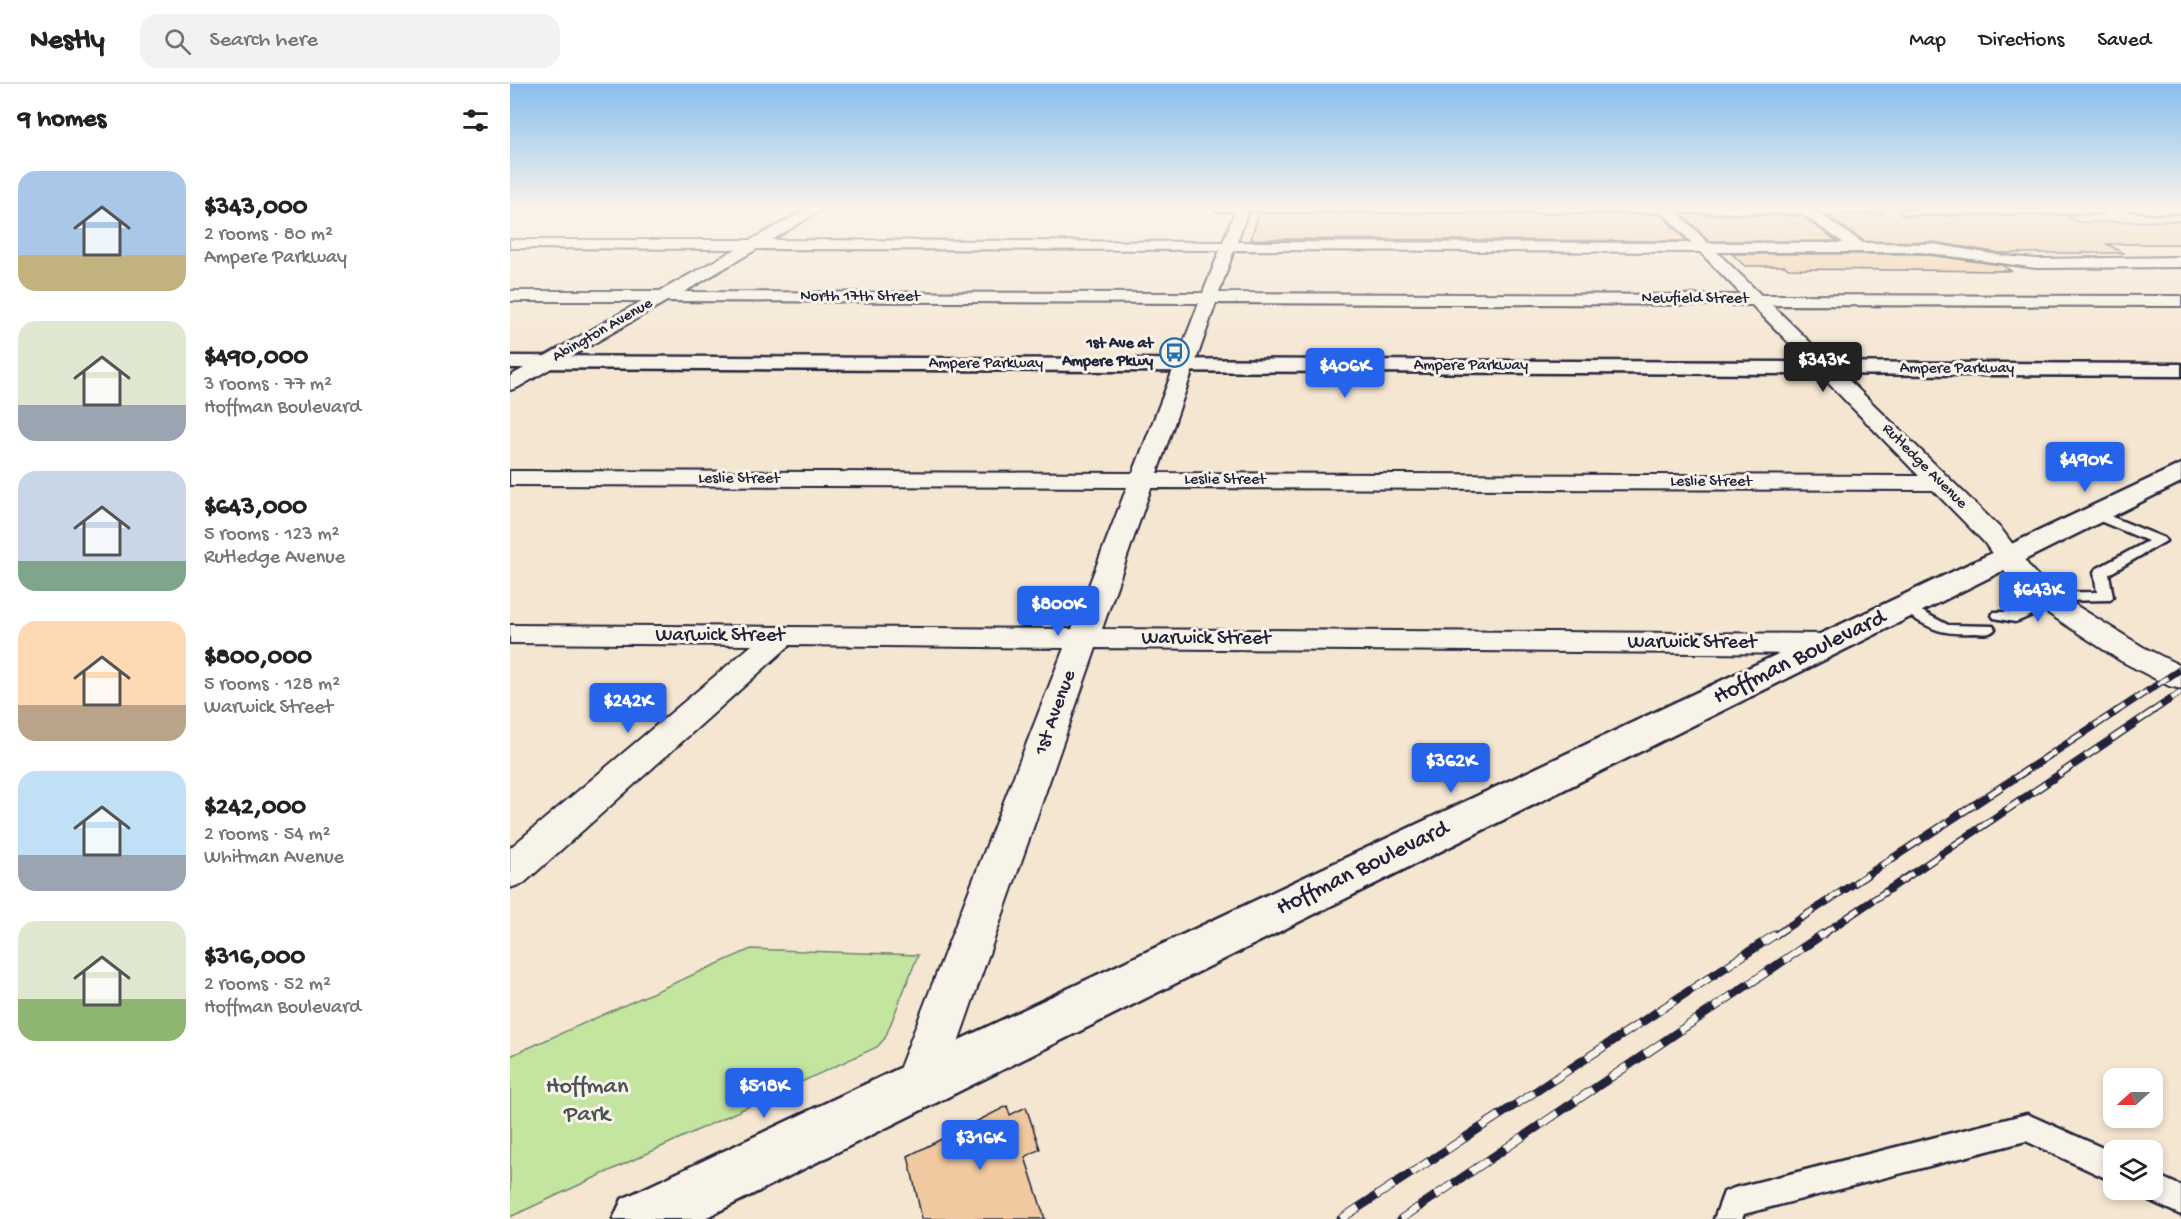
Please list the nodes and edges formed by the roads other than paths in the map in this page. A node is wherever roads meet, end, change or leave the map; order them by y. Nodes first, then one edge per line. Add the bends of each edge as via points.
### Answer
1 (727, 260) edge
2 (1223, 260) edge
3 (1717, 260) edge
4 (2004, 260) edge
5 (2093, 262) junction
6 (2181, 262) edge
7 (2139, 280) dead end
8 (2157, 285) dead end
9 (2181, 291) edge
10 (510, 296) edge
11 (663, 297) junction
12 (1209, 297) junction
13 (1757, 299) junction
14 (2181, 301) edge
15 (548, 362) junction
16 (2181, 369) edge
17 (1182, 372) junction
18 (513, 375) edge
19 (1832, 375) junction
20 (2181, 383) edge
21 (2181, 472) edge
22 (510, 478) edge
23 (1142, 480) junction
24 (1940, 483) junction
25 (2095, 514) junction
26 (2009, 555) junction
27 (2045, 599) junction
28 (1904, 607) junction
29 (2009, 618) dead end
30 (1978, 625) dead end
31 (510, 634) edge
32 (782, 636) junction
33 (1083, 638) junction
34 (2113, 640) junction
35 (1830, 644) junction
36 (2181, 666) edge
37 (2181, 679) edge
38 (510, 873) edge
39 (918, 1085) junction
40 (2103, 1163) edge
41 (2163, 1192) edge
42 (2181, 1201) edge
43 (642, 1219) edge
44 (1728, 1219) edge

1 - 11 street, Abington Avenue
2 - 12 street, 1st Avenue
3 - 13 street, Rutledge Avenue
4 - 5 street
5 - 6 street
5 - 7 street
8 - 9 street
10 - 11 street, North 17th Street
11 - 12 street, North 17th Street
11 - 15 street, Abington Avenue
12 - 13 street, Newfield Street
12 - 17 street, 1st Avenue
13 - 14 street, Newfield Street
13 - 19 street, Rutledge Avenue
15 - 17 street, Ampere Parkway
15 - 18 street, Ampere Parkway
16 - 19 street, Ampere Parkway
17 - 18 street, Ampere Parkway
17 - 19 street, Ampere Parkway
17 - 23 street, 1st Avenue
19 - 20 street, Ampere Parkway
19 - 24 street, Rutledge Avenue
21 - 25 street, Hoffman Boulevard
22 - 23 street, Leslie Street
23 - 24 street, Leslie Street
23 - 33 street, 1st Avenue
24 - 26 street, Rutledge Avenue
25 - 26 street, Hoffman Boulevard
25 - 27 lane via 2159,541 2100,572 2105,597
26 - 27 street, Rutledge Avenue via 2021,575
26 - 28 street, Hoffman Boulevard
27 - 29 lane
27 - 34 street, Rutledge Avenue
28 - 30 lane via 1945,629
28 - 35 street, Hoffman Boulevard
31 - 32 street, Warwick Street
32 - 33 street, Warwick Street
32 - 38 street
33 - 35 street, Warwick Street
33 - 39 street, 1st Avenue
34 - 36 street, Rutledge Avenue via 2144,648
34 - 37 street, Rutledge Avenue
35 - 39 street, Hoffman Boulevard
39 - 43 street, Hoffman Boulevard
40 - 44 lane via 2027,1127 1734,1202
41 - 42 lane

